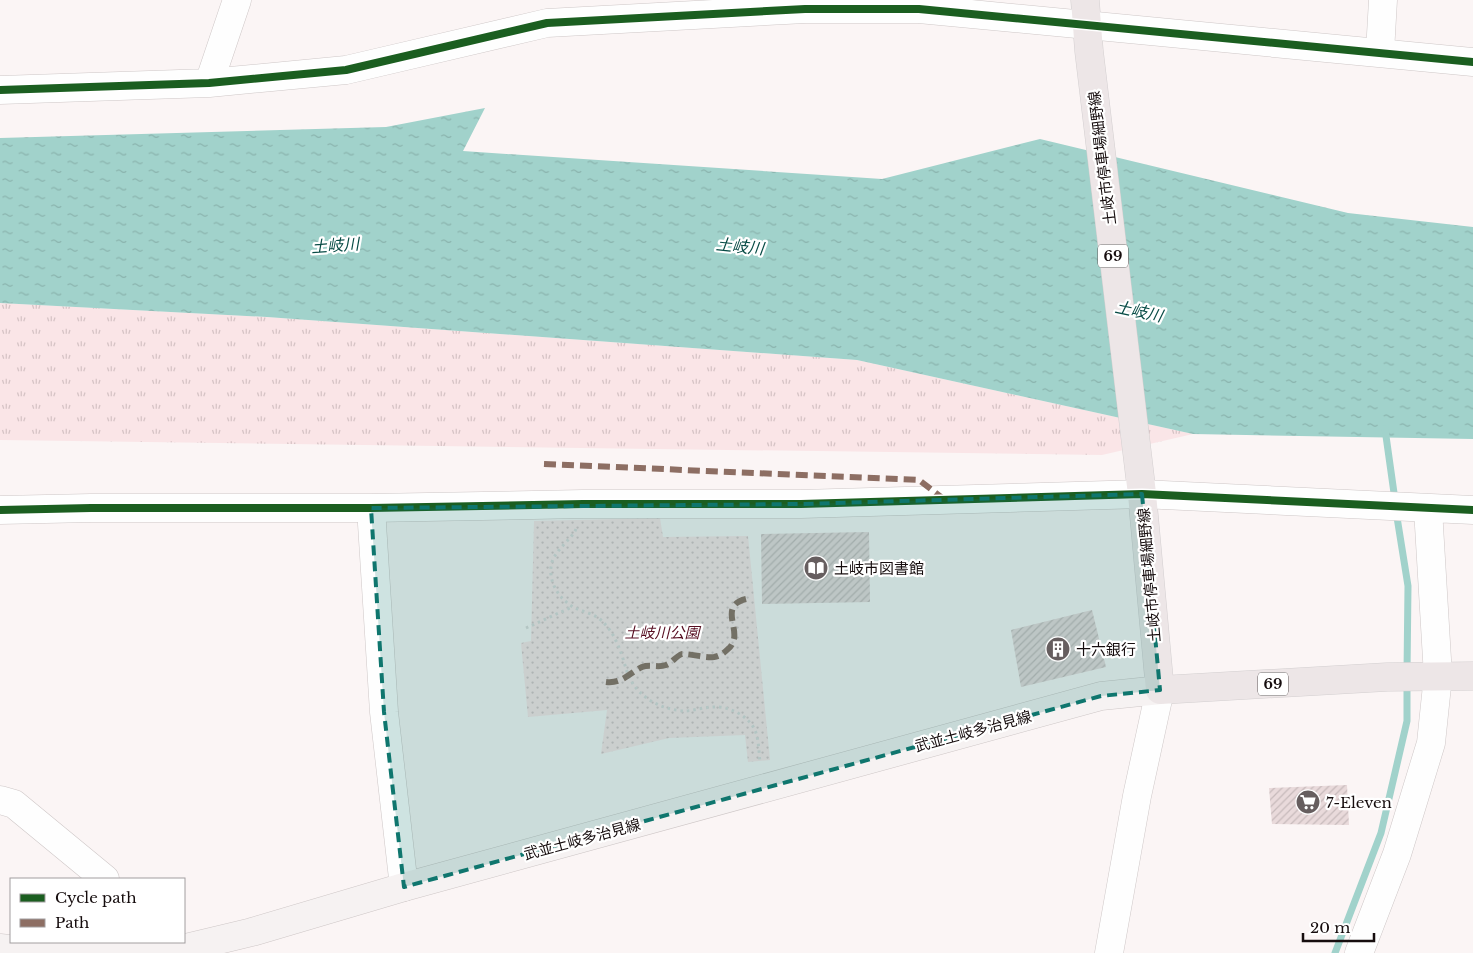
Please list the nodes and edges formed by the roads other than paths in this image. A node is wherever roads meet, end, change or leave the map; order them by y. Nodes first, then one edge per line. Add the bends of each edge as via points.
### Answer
1 (237, 0) edge
2 (1383, 0) edge
3 (805, 4) edge
4 (1087, 25) edge
5 (1380, 52) junction
6 (1473, 62) edge
7 (208, 84) junction
8 (0, 90) edge
9 (1142, 494) junction
10 (371, 508) junction
11 (1420, 508) junction
12 (0, 510) edge
13 (1473, 510) edge
14 (1473, 676) edge
15 (1431, 677) junction
16 (1160, 690) junction
17 (0, 800) edge
18 (104, 878) edge
19 (404, 888) junction
20 (184, 947) edge
21 (0, 948) edge
22 (1109, 953) edge
23 (1359, 953) edge

1 - 7 street
2 - 5 street
3 - 4 street
3 - 7 street via 547,23 346,70
4 - 5 street
4 - 9 main road, 土岐市停車場細野線 / 69
5 - 6 street
7 - 8 street
9 - 10 street via 801,504
9 - 11 street
9 - 16 main road, 土岐市停車場細野線 / 69
10 - 12 street
10 - 19 street via 384,712
11 - 13 street
11 - 15 street
14 - 15 main road, 69
15 - 16 main road, 69
15 - 23 street via 1432,743 1397,854
16 - 19 main road, 武並土岐多治見線 via 1101,696
16 - 22 street
17 - 18 street via 14,804
19 - 20 main road, 武並土岐多治見線 via 252,932
20 - 21 main road, 武並土岐多治見線 via 27,951

